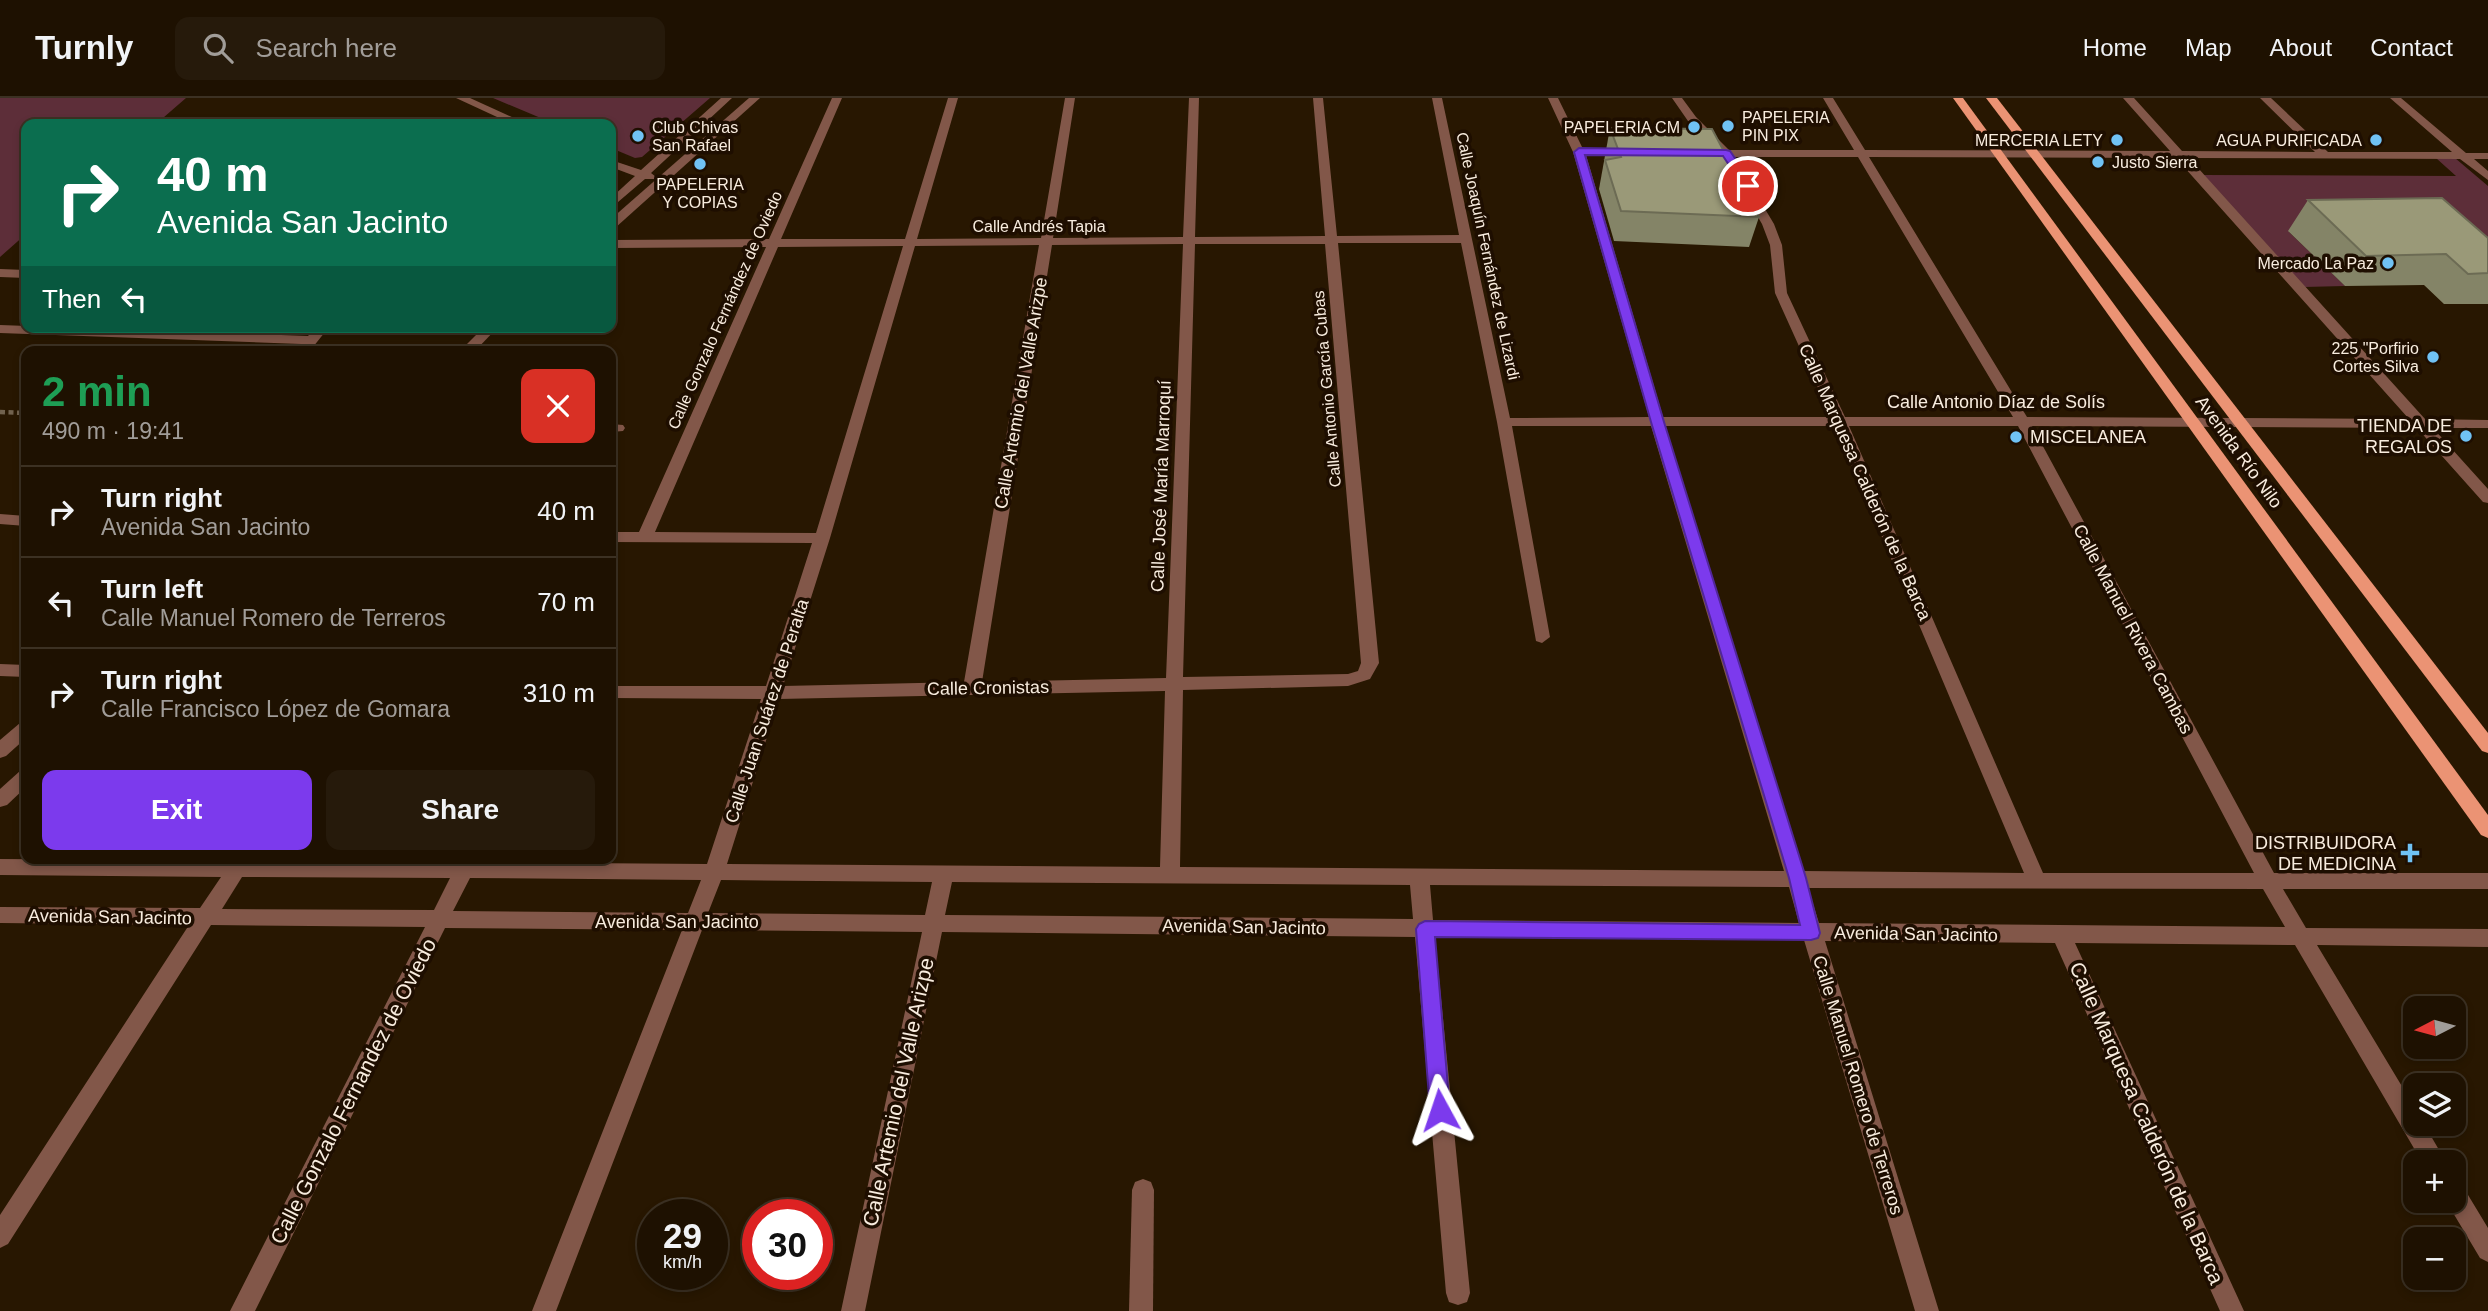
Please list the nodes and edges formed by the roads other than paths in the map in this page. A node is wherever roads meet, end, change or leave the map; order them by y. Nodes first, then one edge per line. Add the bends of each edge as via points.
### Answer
1 (727, 98) edge
2 (755, 98) edge
3 (838, 98) edge
4 (953, 98) edge
5 (1070, 98) edge
6 (1194, 98) edge
7 (1318, 98) edge
8 (1437, 98) edge
9 (1553, 98) edge
10 (1677, 98) edge
11 (1828, 98) edge
12 (1958, 98) edge
13 (1991, 98) edge
14 (2127, 98) edge
15 (2265, 98) edge
16 (2395, 98) edge
17 (466, 99) edge
18 (511, 119) edge
19 (1579, 152) junction
20 (1646, 152) edge
21 (1860, 152) junction
22 (1686, 153) edge
23 (1726, 153) junction
24 (2000, 154) junction
25 (2036, 154) junction
26 (2181, 155) junction
27 (2325, 155) junction
28 (2463, 156) junction
29 (2488, 156) edge
30 (616, 167) edge
31 (2488, 177) edge
32 (664, 179) junction
33 (635, 180) junction
34 (616, 184) edge
35 (616, 199) edge
36 (616, 221) edge
37 (1467, 239) junction
38 (1189, 240) junction
39 (1330, 240) junction
40 (910, 242) junction
41 (1046, 242) junction
42 (773, 243) junction
43 (616, 244) edge
44 (0, 273) edge
45 (21, 274) edge
46 (0, 330) edge
47 (21, 331) edge
48 (93, 333) edge
49 (317, 333) edge
50 (486, 333) edge
51 (311, 340) junction
52 (306, 346) edge
53 (472, 346) edge
54 (2193, 421) junction
55 (1504, 422) junction
56 (1657, 422) junction
57 (1840, 422) junction
58 (2023, 422) junction
59 (2241, 422) junction
60 (2422, 424) junction
61 (2488, 424) edge
62 (2488, 498) edge
63 (0, 519) edge
64 (21, 521) edge
65 (616, 537) edge
66 (645, 537) junction
67 (822, 538) junction
68 (1542, 637) dead end
69 (0, 670) edge
70 (21, 671) edge
71 (1364, 675) joint
72 (1174, 684) junction
73 (972, 688) junction
74 (616, 692) edge
75 (774, 693) junction
76 (21, 732) edge
77 (2488, 746) edge
78 (0, 751) edge
79 (21, 781) edge
80 (0, 800) edge
81 (2488, 830) edge
82 (0, 867) edge
83 (237, 868) junction
84 (464, 870) junction
85 (715, 870) junction
86 (944, 872) junction
87 (1170, 874) junction
88 (1419, 877) junction
89 (1797, 878) junction
90 (2037, 881) junction
91 (2268, 881) junction
92 (2488, 881) edge
93 (0, 915) edge
94 (204, 918) junction
95 (439, 920) junction
96 (694, 923) junction
97 (933, 924) junction
98 (1425, 929) junction
99 (1811, 933) junction
100 (2298, 935) junction
101 (2062, 936) junction
102 (2488, 939) edge
103 (2428, 1150) edge
104 (1143, 1190) dead end
105 (2466, 1213) edge
106 (0, 1236) edge
107 (2488, 1250) edge
108 (1458, 1293) dead end
109 (242, 1311) edge
110 (544, 1311) edge
111 (853, 1311) edge
112 (1141, 1311) edge
113 (1927, 1311) edge
114 (2232, 1311) edge

1 - 33 street
2 - 32 street
3 - 42 street, Calle Gonzalo Fernández de Oviedo
4 - 40 street, Calle Juan Suárez de Peralta
5 - 41 street, Calle Artemio del Valle Arizpe
6 - 38 street, Calle José María Marroquí
7 - 39 street, Calle Antonio García Cubas
8 - 37 street, Calle Joaquín Fernández de Lizardi
9 - 19 street, Calle Manuel Romero de Terreros
10 - 23 street, Calle Marquesa Calderón de la Barca
11 - 21 street, Calle Manuel Rivera Cambas
12 - 24 main road, Avenida Río Nilo
13 - 25 main road, Avenida Río Nilo
14 - 26 street
15 - 27 street
16 - 28 street
17 - 18 street
19 - 20 street
19 - 56 street, Calle Manuel Romero de Terreros
21 - 23 street
21 - 24 street
21 - 58 street, Calle Manuel Rivera Cambas
22 - 23 street
23 - 57 street, Calle Marquesa Calderón de la Barca via 1769,224 1781,293
24 - 25 street
24 - 54 main road, Avenida Río Nilo
25 - 26 street
25 - 59 main road, Avenida Río Nilo
26 - 27 street
26 - 60 street
27 - 28 street
28 - 29 street
28 - 31 street
30 - 33 street
32 - 33 street
32 - 36 street
33 - 34 street
33 - 35 street
37 - 39 street, Calle Andrés Tapia
37 - 55 street, Calle Joaquín Fernández de Lizardi
38 - 39 street, Calle Andrés Tapia
38 - 41 street, Calle Andrés Tapia
38 - 72 street, Calle José María Marroquí
39 - 71 street, Calle Antonio García Cubas via 1370,663
40 - 41 street, Calle Andrés Tapia
40 - 42 street, Calle Andrés Tapia
40 - 67 street, Calle Juan Suárez de Peralta
41 - 73 street, Calle Artemio del Valle Arizpe
42 - 43 street, Calle Andrés Tapia
42 - 66 street, Calle Gonzalo Fernández de Oviedo
44 - 45 street
46 - 47 street
48 - 51 street
49 - 51 street
50 - 53 street
51 - 52 street
54 - 58 street, Calle Antonio Díaz de Solís
54 - 59 street, Calle Antonio Díaz de Solís
54 - 81 main road, Avenida Río Nilo
55 - 56 street, Calle Antonio Díaz de Solís
55 - 68 street, Calle Joaquín Fernández de Lizardi
56 - 57 street, Calle Antonio Díaz de Solís
56 - 89 street, Calle Manuel Romero de Terreros
57 - 58 street, Calle Antonio Díaz de Solís
57 - 90 street, Calle Marquesa Calderón de la Barca
58 - 91 street, Calle Manuel Rivera Cambas
59 - 60 street, Calle Antonio Díaz de Solís
59 - 77 main road, Avenida Río Nilo
60 - 61 street, Calle Antonio Díaz de Solís
60 - 62 street
63 - 64 street
65 - 66 street
66 - 67 street
67 - 75 street, Calle Juan Suárez de Peralta
69 - 70 street
71 - 72 street, Calle Cronistas via 1348,680
72 - 73 street, Calle Cronistas
72 - 87 street, Calle José María Marroquí
73 - 75 street, Calle Cronistas
74 - 75 street, Calle Cronistas
75 - 85 street, Calle Juan Suárez de Peralta
76 - 78 street
79 - 80 street
82 - 83 street
83 - 84 street
83 - 94 street
84 - 85 street
84 - 95 street, Calle Gonzalo Fernandez de Oviedo
85 - 86 street
85 - 96 street, Calle Juan Suárez de Peralta
86 - 87 street
86 - 97 street, Calle Artemio del Valle Arizpe
87 - 88 street
88 - 89 street
88 - 98 street
89 - 90 street
89 - 99 street, Calle Manuel Romero de Terreros
90 - 91 street
91 - 92 street
91 - 100 street, Calle Manuel Rivera Cambas
93 - 94 street, Avenida San Jacinto
94 - 95 street, Avenida San Jacinto
94 - 106 street
95 - 96 street, Avenida San Jacinto
95 - 109 street, Calle Gonzalo Fernandez de Oviedo
96 - 97 street, Avenida San Jacinto
96 - 110 street, Calle Juan Suárez de Peralta
97 - 98 street, Avenida San Jacinto
97 - 111 street, Calle Artemio del Valle Arizpe
98 - 99 street, Avenida San Jacinto
98 - 108 street
99 - 101 street, Avenida San Jacinto
99 - 113 street, Calle Manuel Romero de Terreros
100 - 101 street, Avenida San Jacinto
100 - 102 street, Avenida San Jacinto
100 - 103 street, Calle Manuel Rivera Cambas
101 - 114 street, Calle Marquesa Calderón de la Barca
104 - 112 street
105 - 107 street

